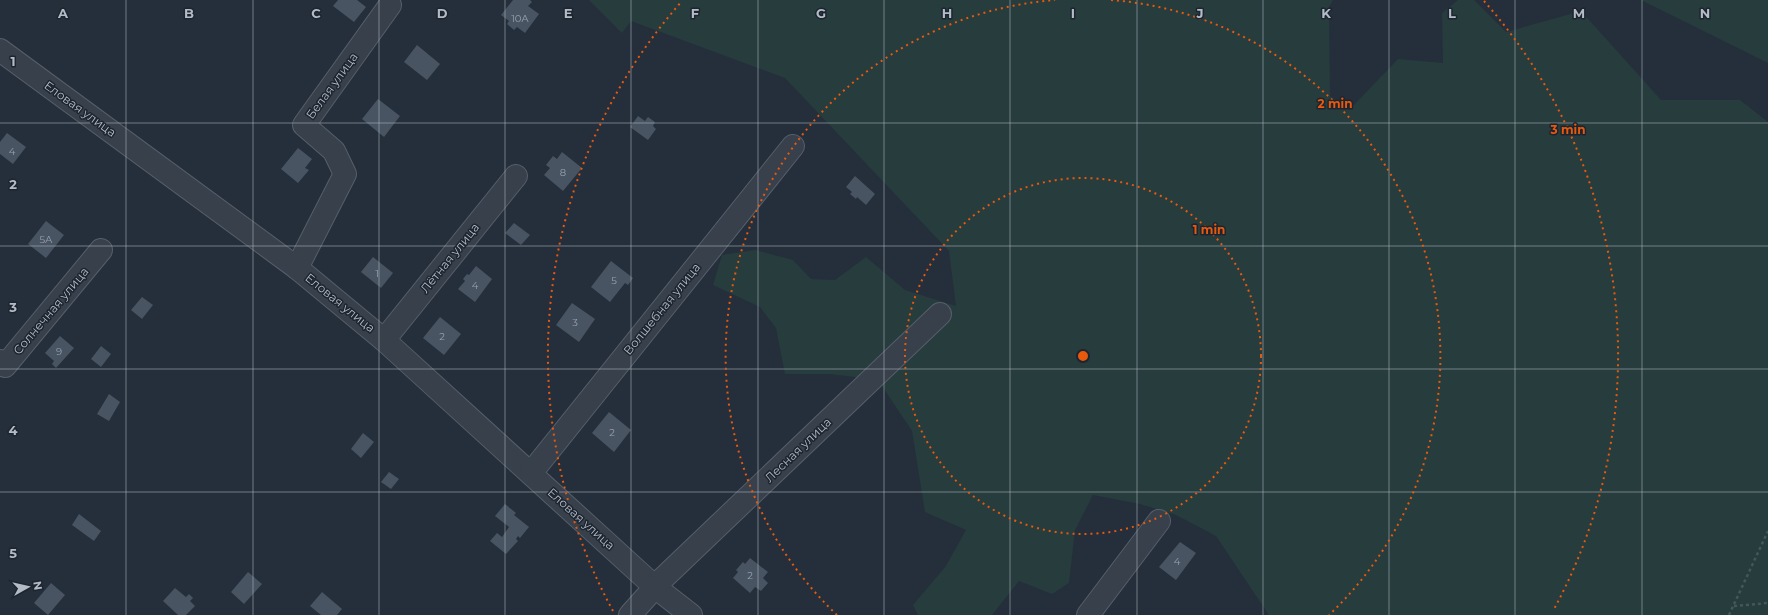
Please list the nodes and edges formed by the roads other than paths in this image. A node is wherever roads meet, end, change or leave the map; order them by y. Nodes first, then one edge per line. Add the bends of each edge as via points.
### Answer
1 (390, 6) dead end
2 (0, 50) edge
3 (793, 146) dead end
4 (516, 176) dead end
5 (101, 250) dead end
6 (297, 268) junction
7 (940, 314) dead end
8 (384, 340) junction
9 (0, 361) edge
10 (531, 473) junction
11 (1159, 521) dead end
12 (655, 586) junction
13 (630, 615) edge
14 (691, 615) edge
15 (1088, 615) edge

1 - 6 street, Белая улица via 304,125 334,151 346,174
2 - 6 street, Еловая улица
3 - 10 street, Волшебная улица
4 - 8 street, Лётная улица
5 - 9 street, Солнечная улица via 5,366
6 - 8 street, Еловая улица
7 - 12 street, Лесная улица
8 - 10 street, Еловая улица
10 - 12 street, Еловая улица
11 - 15 street
12 - 13 street, Лесная улица
12 - 14 street, Еловая улица

